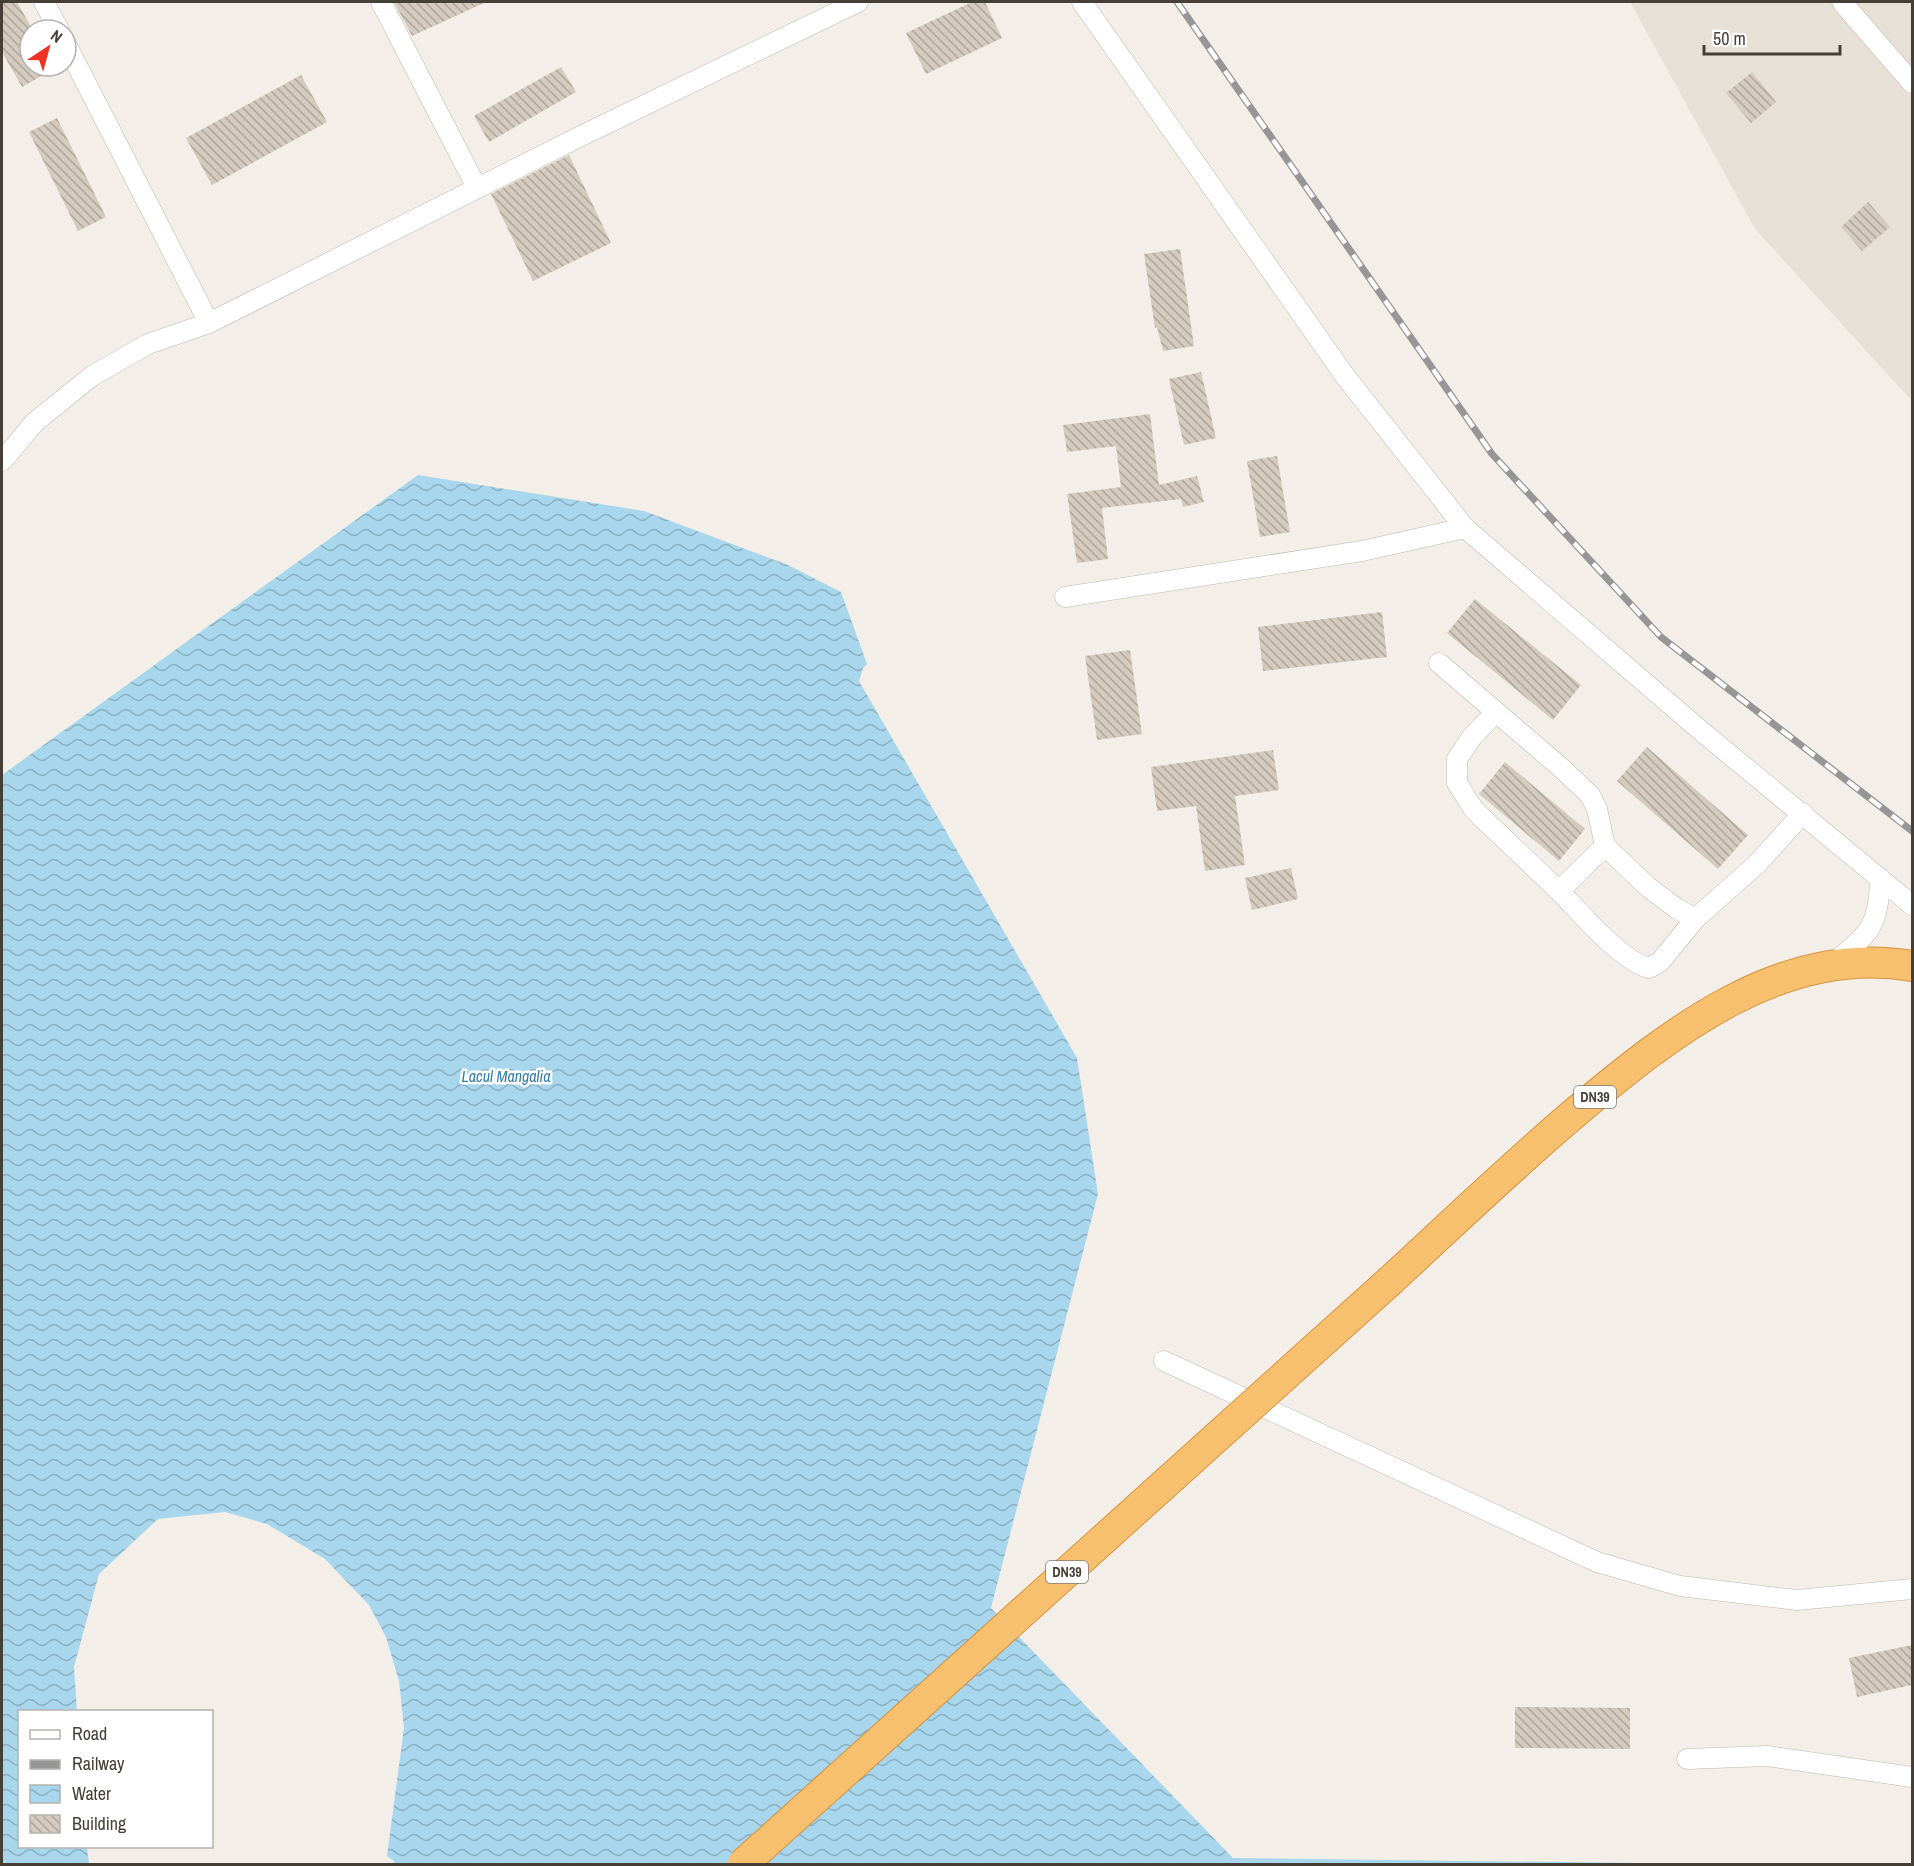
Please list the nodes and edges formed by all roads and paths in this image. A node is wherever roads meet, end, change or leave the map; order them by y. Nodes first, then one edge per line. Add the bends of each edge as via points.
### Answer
1 (44, 2) edge
2 (381, 2) edge
3 (858, 2) edge
4 (1082, 2) edge
5 (1842, 2) edge
6 (53, 18) edge
7 (78, 67) edge
8 (1912, 83) edge
9 (477, 189) junction
10 (209, 323) junction
11 (2, 461) edge
12 (1465, 528) junction
13 (1065, 597) dead end
14 (1439, 663) dead end
15 (1496, 712) junction
16 (1803, 813) junction
17 (1605, 846) junction
18 (1880, 878) junction
19 (1559, 891) junction
20 (1912, 905) edge
21 (1695, 919) junction
22 (1832, 965) junction
23 (1912, 966) edge
24 (1164, 1361) dead end
25 (1912, 1589) edge
26 (1687, 1759) dead end
27 (1912, 1777) edge
28 (744, 1864) edge

1 - 6 street
2 - 9 street
3 - 9 street
4 - 12 street via 1346,376
5 - 8 street
7 - 10 street
9 - 10 street
10 - 11 street via 148,344 92,376 35,422
12 - 13 street via 1362,551
12 - 16 street
14 - 15 street
15 - 17 street via 1590,795
15 - 19 street via 1457,759 1457,783 1474,810
16 - 18 street
16 - 21 street via 1757,864
17 - 19 street
17 - 21 street via 1648,887
18 - 20 street
18 - 22 street via 1879,903 1868,933
19 - 21 street via 1622,953 1649,968 1660,962
22 - 23 highway, DN39 via 1856,962
22 - 28 highway, DN39, bridge via 1744,994 1704,1015 1607,1086 1539,1143
24 - 25 street via 1597,1562 1680,1586 1797,1600
26 - 27 street via 1767,1756

